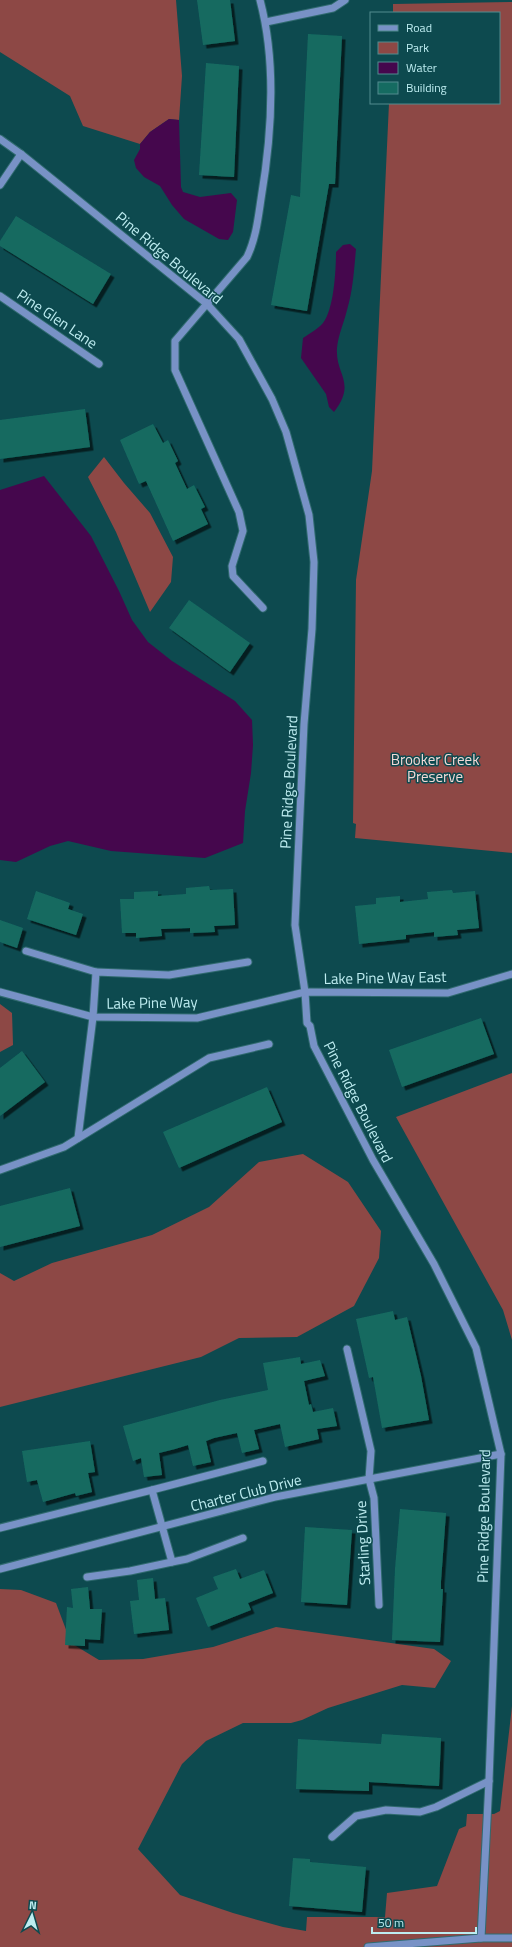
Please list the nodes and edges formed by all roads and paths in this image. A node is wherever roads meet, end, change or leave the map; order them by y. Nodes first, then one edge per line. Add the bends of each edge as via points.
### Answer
1 (260, 0) edge
2 (345, 0) edge
3 (266, 22) junction
4 (0, 139) edge
5 (21, 154) junction
6 (0, 185) edge
7 (0, 296) edge
8 (207, 304) junction
9 (99, 364) dead end
10 (263, 608) dead end
11 (26, 951) dead end
12 (248, 962) dead end
13 (96, 972) junction
14 (512, 974) edge
15 (0, 992) edge
16 (305, 992) junction
17 (92, 1017) junction
18 (269, 1044) dead end
19 (78, 1138) junction
20 (0, 1170) edge
21 (347, 1349) dead end
22 (501, 1454) junction
23 (263, 1462) dead end
24 (369, 1479) junction
25 (152, 1490) junction
26 (162, 1527) junction
27 (0, 1528) edge
28 (242, 1538) dead end
29 (172, 1562) junction
30 (0, 1569) edge
31 (87, 1577) dead end
32 (379, 1605) dead end
33 (489, 1781) junction
34 (332, 1837) dead end
35 (481, 1938) junction
36 (512, 1938) edge
37 (368, 1947) edge

1 - 3 street
2 - 3 street via 333,8
3 - 8 street via 271,103 267,165 254,242 247,257
4 - 5 street, Pine Ridge Boulevard
5 - 6 street
5 - 8 street, Pine Ridge Boulevard
7 - 9 street, Pine Glen Lane
8 - 10 street via 174,341 175,370 239,512 243,531 232,566 233,576
8 - 16 street, Pine Ridge Boulevard via 239,339 272,399 286,432 309,515 314,562 312,629 304,724 294,925
11 - 13 street
12 - 13 street via 169,975
13 - 17 street
14 - 16 street, Lake Pine Way East via 448,993
15 - 17 street, Lake Pine Way
16 - 17 street, Lake Pine Way via 197,1018
16 - 22 street, Pine Ridge Boulevard via 307,1023 314,1046 373,1160 434,1264 476,1348
17 - 19 street
18 - 19 street via 210,1058
19 - 20 street via 64,1147
21 - 24 street, Starling Drive via 371,1451
22 - 24 street, Charter Club Drive
22 - 33 street, Pine Ridge Boulevard
23 - 25 street
24 - 26 street, Charter Club Drive via 275,1497
24 - 32 street, Starling Drive via 374,1498
25 - 26 street
25 - 27 street
26 - 29 street
26 - 30 street, Charter Club Drive
28 - 29 street via 187,1559
29 - 31 street
33 - 34 street via 420,1812 386,1810 356,1816
33 - 35 street, Pine Ridge Boulevard
35 - 36 street
35 - 37 street

